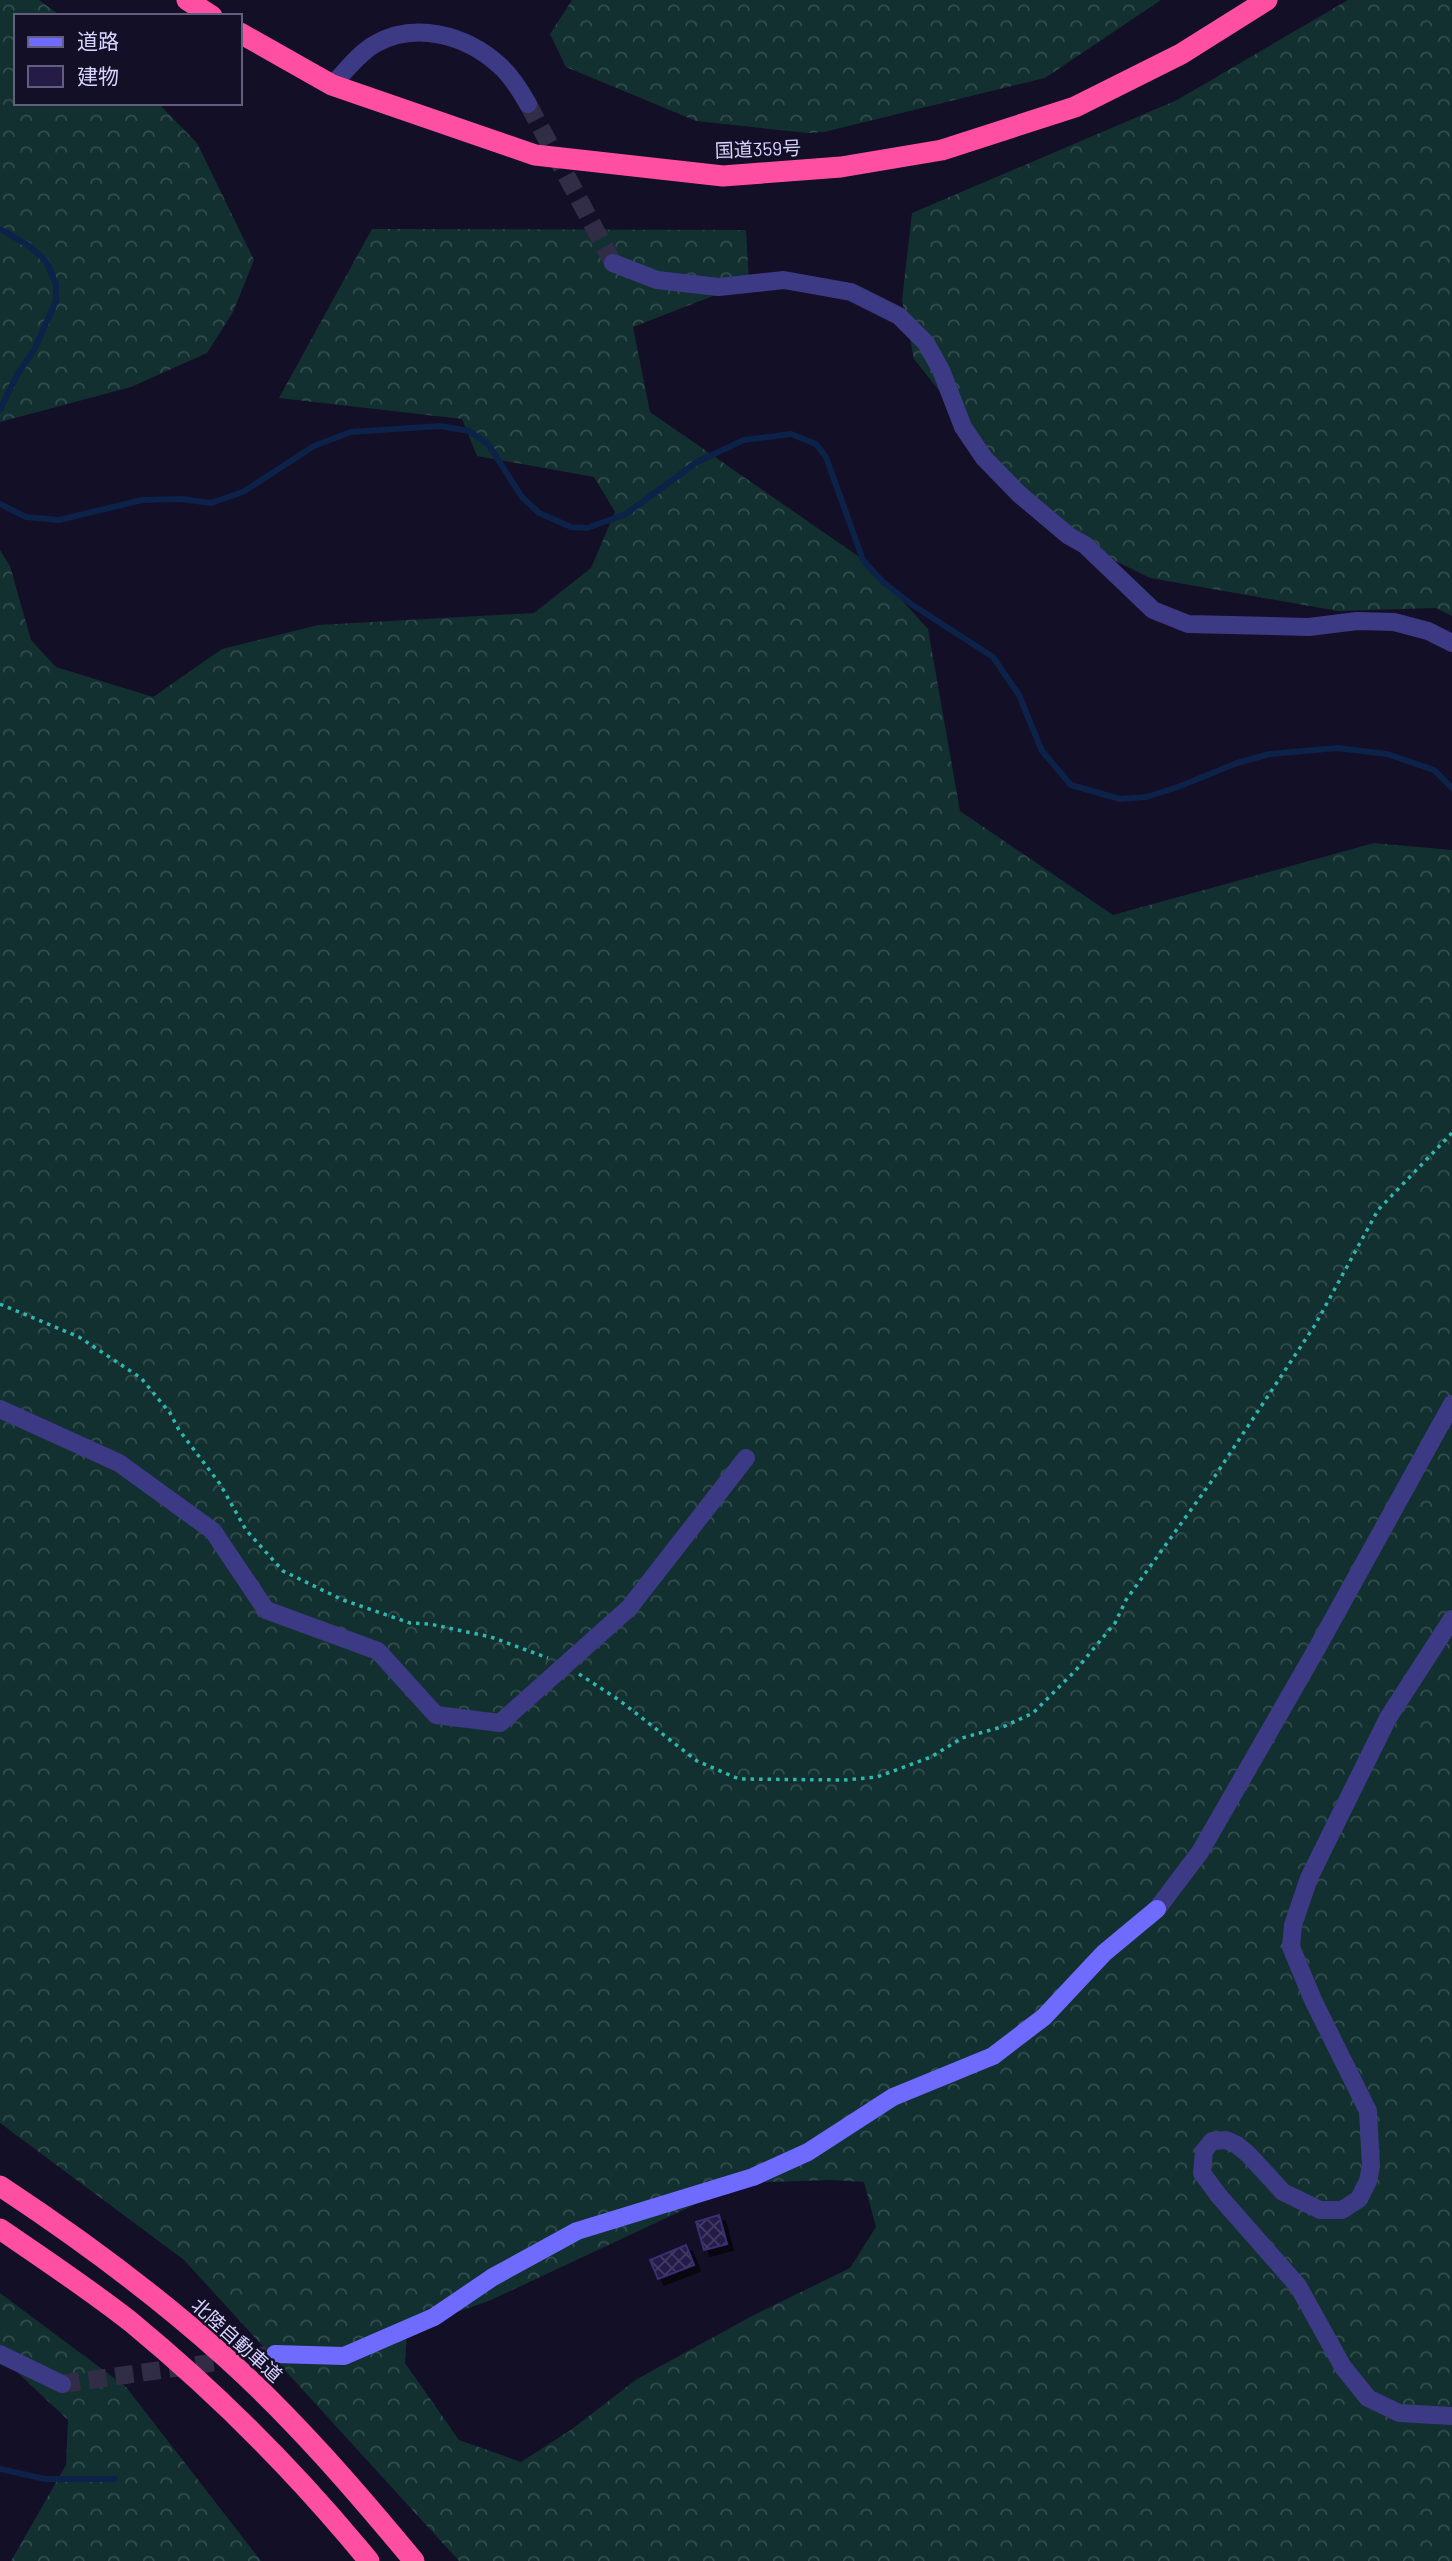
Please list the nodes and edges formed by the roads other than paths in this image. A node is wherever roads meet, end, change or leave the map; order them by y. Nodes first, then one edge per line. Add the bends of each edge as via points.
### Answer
1 (187, 0) edge
2 (1267, 0) edge
3 (209, 14) edge
4 (242, 34) edge
5 (332, 85) junction
6 (528, 104) tunnel mouth
7 (613, 263) tunnel mouth
8 (1452, 643) edge
9 (1452, 1404) edge
10 (0, 1409) edge
11 (747, 1458) dead end
12 (1452, 1619) edge
13 (0, 2186) edge
14 (0, 2229) edge
15 (0, 2354) edge
16 (275, 2354) tunnel mouth
17 (62, 2384) tunnel mouth
18 (1452, 2416) edge
19 (369, 2561) edge
20 (414, 2561) edge

1 - 3 highway
2 - 5 highway, 国道359号 via 1181,54 1075,107 942,150 841,167 723,176 535,155
4 - 5 highway, 国道359号
5 - 6 street via 373,45 420,31 442,34 499,64
7 - 8 street via 657,280 719,287 784,280 852,292 899,316 926,343 963,427 984,458 1019,495 1085,545 1153,610 1188,624 1309,627 1394,622
9 - 16 street via 1206,1840 1157,1909 1104,1953 1044,2017 993,2056 893,2097 808,2152 753,2177 577,2231 493,2277 434,2317 344,2356
10 - 11 street via 119,1463 213,1531 266,1610 378,1651 436,1715 500,1723 629,1608
12 - 18 street via 1388,1718 1310,1878 1293,1924 1290,1947 1368,2111 1368,2181 1359,2199 1342,2210 1320,2210 1283,2192 1248,2154 1226,2140 1212,2141 1204,2151 1202,2173 1298,2286 1343,2367 1368,2398 1399,2413
13 - 20 highway, 北陸自動車道 via 86,2244 226,2358 342,2477
14 - 19 highway via 130,2322 202,2385 340,2525
15 - 17 street

